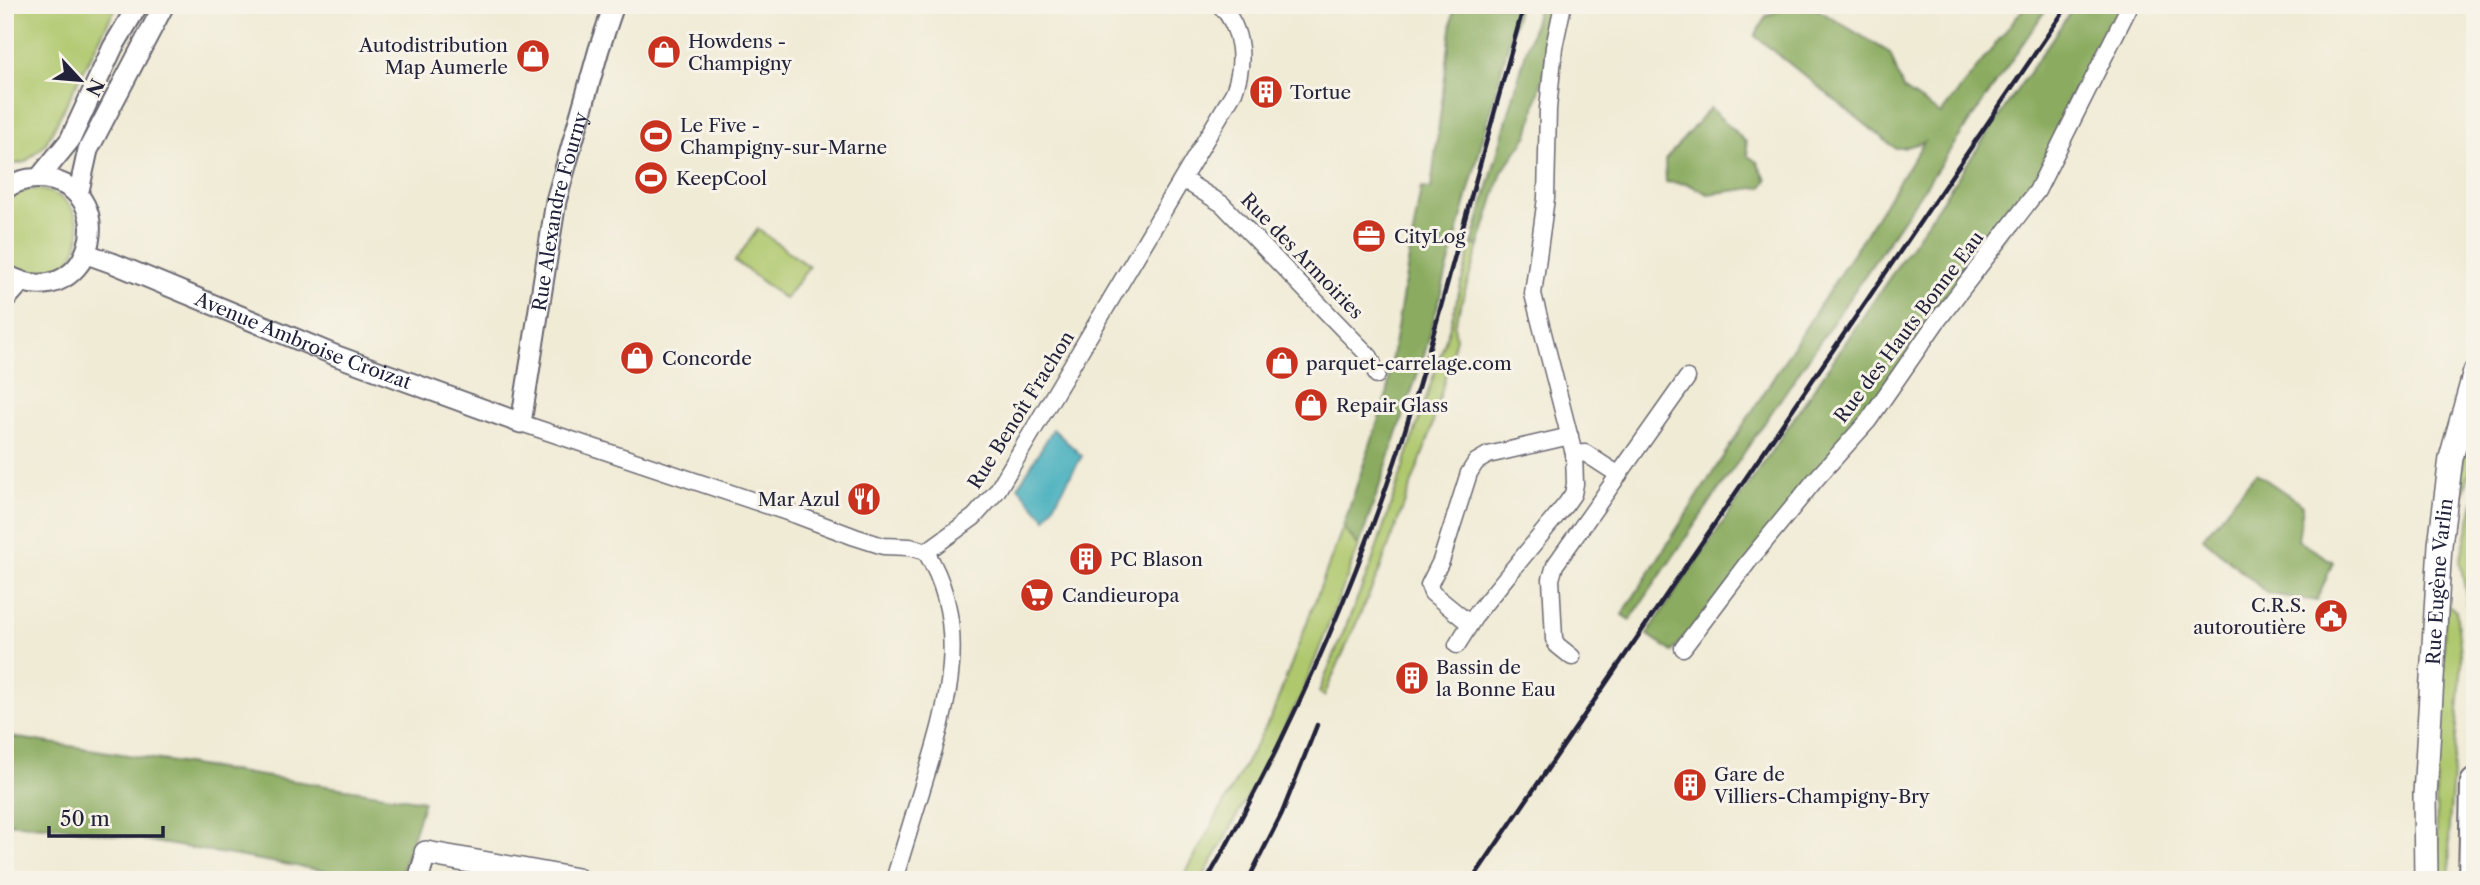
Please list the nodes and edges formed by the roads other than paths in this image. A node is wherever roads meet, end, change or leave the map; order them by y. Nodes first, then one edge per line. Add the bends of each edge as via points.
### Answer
1 (138, 5) edge
2 (164, 5) edge
3 (614, 5) edge
4 (1220, 5) edge
5 (1563, 5) edge
6 (2130, 5) edge
7 (39, 178) junction
8 (1184, 180) junction
9 (5, 190) edge
10 (78, 195) junction
11 (87, 254) junction
12 (13, 279) edge
13 (5, 300) edge
14 (2475, 372) edge
15 (1377, 375) dead end
16 (1687, 378) dead end
17 (521, 423) junction
18 (1570, 436) junction
19 (1574, 454) junction
20 (1619, 475) junction
21 (1536, 541) junction
22 (926, 552) junction
23 (1560, 559) junction
24 (1470, 624) junction
25 (1457, 645) dead end
26 (1683, 648) dead end
27 (1572, 657) dead end
28 (2475, 783) edge
29 (426, 853) joint
30 (418, 880) edge
31 (577, 880) edge
32 (894, 880) edge
33 (2426, 880) edge
34 (2473, 880) edge

1 - 7 street via 70,140
2 - 10 street via 88,150
3 - 17 street, Rue Alexandre Fourny via 556,201
4 - 8 street, Rue Benoît Frachon via 1237,33 1239,79
5 - 18 street via 1554,47 1546,198 1533,294
6 - 26 street, Rue des Hauts Bonne Eau via 2037,191 1868,421 1756,552
7 - 9 street
7 - 10 street via 60,183
8 - 15 street, Rue des Armoiries via 1222,204 1370,356
8 - 22 street, Rue Benoît Frachon via 997,491 974,517
10 - 11 street via 91,223
11 - 12 street via 72,273 51,284 36,286
11 - 17 street, Avenue Ambroise Croizat via 337,356
12 - 13 street
14 - 33 main road, Rue Eugène Varlin via 2451,458 2442,523 2425,795
16 - 20 street
17 - 22 street via 883,546
18 - 19 street
18 - 24 street via 1488,455 1469,472 1429,585 1432,593
19 - 20 street via 1585,453
19 - 21 street via 1573,494
20 - 23 street
21 - 23 street
21 - 24 street
22 - 32 street via 943,590 953,663 935,749
23 - 27 street via 1551,579 1553,639
24 - 25 street
28 - 34 highway
29 - 30 street
29 - 31 main road

